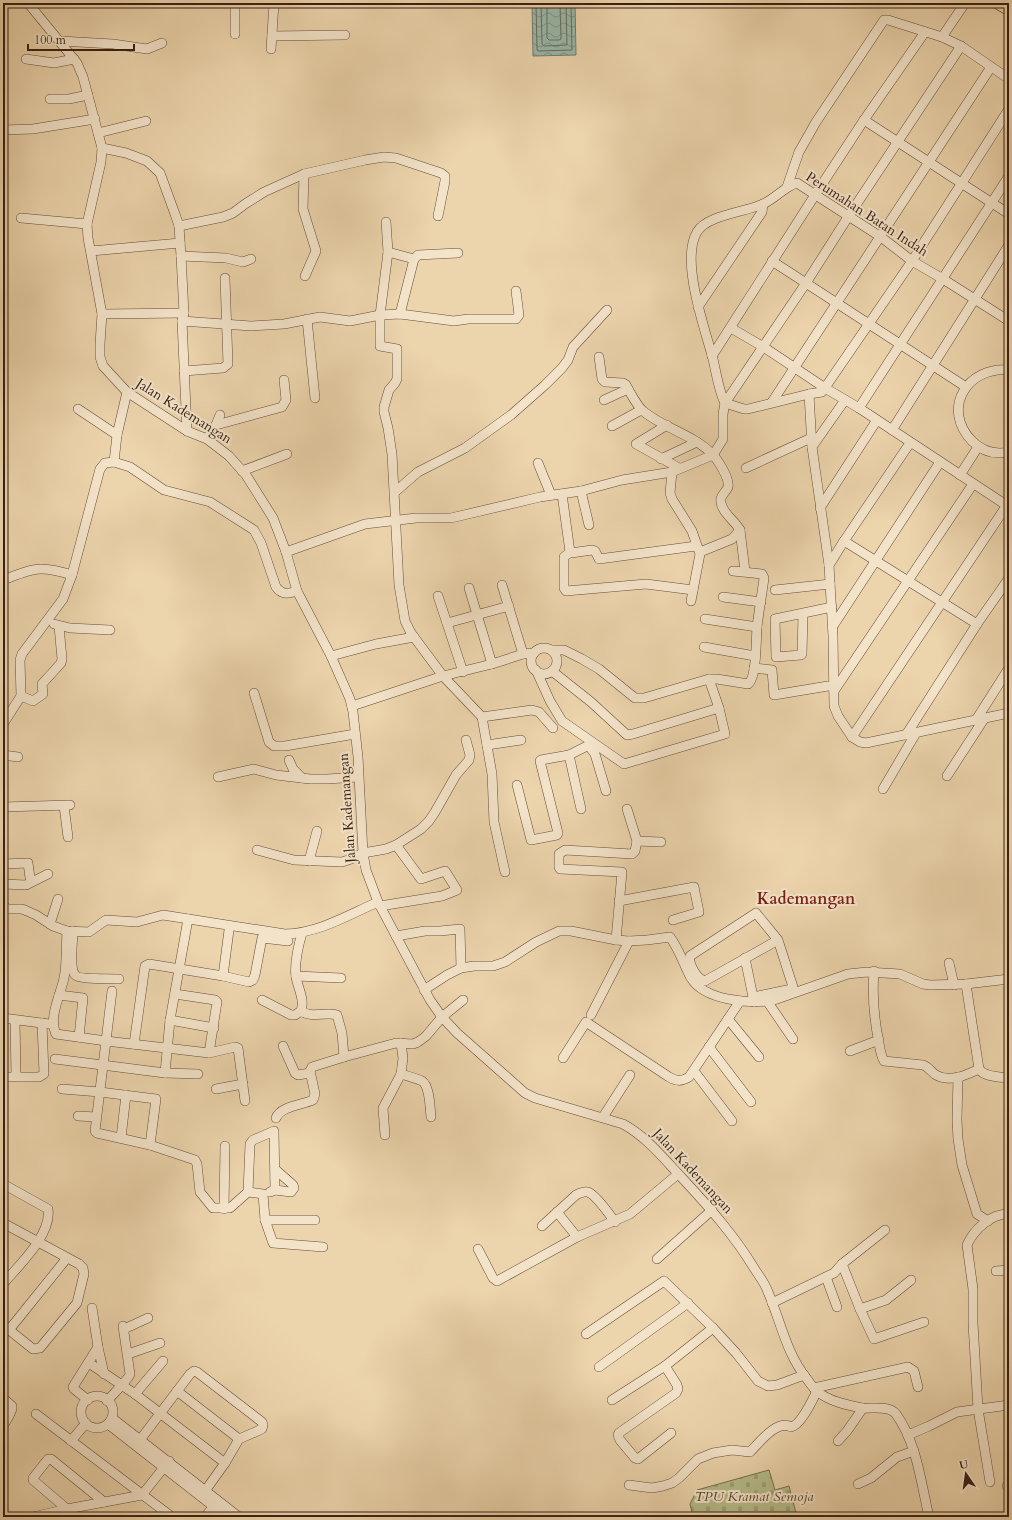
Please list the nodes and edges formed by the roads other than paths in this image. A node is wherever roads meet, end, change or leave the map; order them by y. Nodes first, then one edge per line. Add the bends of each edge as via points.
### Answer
1 (28, 3) edge
2 (235, 3) edge
3 (274, 3) edge
4 (965, 3) edge
5 (997, 3) edge
6 (1009, 10) edge
7 (925, 32) junction
8 (235, 34) dead end
9 (345, 35) dead end
10 (272, 36) junction
11 (942, 37) junction
12 (60, 41) junction
13 (162, 43) dead end
14 (961, 46) junction
15 (271, 49) dead end
16 (26, 59) dead end
17 (74, 59) junction
18 (990, 67) junction
19 (1009, 79) edge
20 (88, 96) junction
21 (50, 99) dead end
22 (1009, 109) edge
23 (95, 120) junction
24 (146, 120) dead end
25 (864, 120) junction
26 (3, 130) edge
27 (98, 133) junction
28 (897, 141) junction
29 (102, 148) junction
30 (928, 161) junction
31 (304, 174) junction
32 (1009, 176) edge
33 (962, 184) junction
34 (787, 188) junction
35 (815, 195) junction
36 (992, 202) junction
37 (763, 204) junction
38 (1009, 214) edge
39 (438, 216) dead end
40 (848, 217) junction
41 (21, 218) dead end
42 (386, 222) dead end
43 (87, 224) junction
44 (179, 226) junction
45 (881, 237) junction
46 (180, 243) junction
47 (1009, 246) edge
48 (91, 251) junction
49 (388, 252) junction
50 (458, 253) dead end
51 (181, 256) junction
52 (414, 259) junction
53 (251, 260) dead end
54 (772, 261) junction
55 (912, 261) junction
56 (305, 276) dead end
57 (225, 278) dead end
58 (943, 279) junction
59 (806, 283) junction
60 (516, 291) dead end
61 (975, 300) junction
62 (836, 303) junction
63 (698, 307) junction
64 (607, 310) dead end
65 (102, 314) junction
66 (400, 314) junction
67 (380, 315) junction
68 (183, 317) junction
69 (307, 319) junction
70 (1009, 321) edge
71 (868, 323) junction
72 (227, 324) junction
73 (730, 328) junction
74 (900, 344) junction
75 (762, 346) junction
76 (712, 356) junction
77 (599, 357) dead end
78 (933, 366) junction
79 (794, 368) junction
80 (184, 370) junction
81 (1009, 370) edge
82 (284, 380) dead end
83 (966, 386) junction
84 (628, 388) junction
85 (824, 390) junction
86 (126, 392) junction
87 (809, 394) junction
88 (315, 398) dead end
89 (604, 400) dead end
90 (845, 400) junction
91 (772, 402) junction
92 (725, 403) junction
93 (859, 408) junction
94 (78, 409) dead end
95 (641, 410) junction
96 (220, 415) dead end
97 (877, 420) junction
98 (216, 425) junction
99 (667, 425) junction
100 (612, 426) dead end
101 (892, 430) junction
102 (187, 431) junction
103 (116, 435) junction
104 (811, 438) junction
105 (207, 440) junction
106 (697, 442) junction
107 (910, 443) junction
108 (812, 447) junction
109 (978, 447) junction
110 (716, 451) junction
111 (1009, 452) edge
112 (287, 454) dead end
113 (661, 459) junction
114 (114, 462) junction
115 (940, 462) junction
116 (538, 463) dead end
117 (746, 468) dead end
118 (676, 470) junction
119 (242, 471) junction
120 (960, 475) junction
121 (973, 484) junction
122 (581, 491) junction
123 (394, 492) junction
124 (562, 494) junction
125 (551, 495) junction
126 (1008, 506) edge
127 (820, 508) junction
128 (394, 520) junction
129 (589, 525) dead end
130 (740, 530) junction
131 (844, 541) junction
132 (698, 549) junction
133 (286, 552) junction
134 (570, 552) junction
135 (876, 560) junction
136 (829, 565) junction
137 (733, 571) dead end
138 (745, 571) junction
139 (72, 574) junction
140 (3, 580) edge
141 (909, 580) junction
142 (1008, 583) edge
143 (830, 584) junction
144 (502, 585) dead end
145 (469, 588) dead end
146 (693, 590) junction
147 (775, 590) dead end
148 (297, 591) junction
149 (438, 596) dead end
150 (723, 597) dead end
151 (691, 601) dead end
152 (761, 602) junction
153 (943, 602) junction
154 (509, 606) junction
155 (832, 607) junction
156 (803, 614) junction
157 (477, 615) junction
158 (705, 619) dead end
159 (47, 622) junction
160 (447, 623) junction
161 (977, 624) junction
162 (60, 626) junction
163 (833, 626) junction
164 (757, 627) junction
165 (110, 630) dead end
166 (414, 637) junction
167 (704, 648) dead end
168 (552, 650) junction
169 (534, 653) junction
170 (523, 654) junction
171 (331, 656) junction
172 (756, 656) junction
173 (492, 664) junction
174 (754, 668) junction
175 (1009, 668) edge
176 (536, 670) junction
177 (552, 671) junction
178 (463, 672) junction
179 (444, 676) junction
180 (709, 679) junction
181 (831, 688) junction
182 (254, 693) dead end
183 (21, 696) junction
184 (352, 706) junction
185 (719, 708) junction
186 (1009, 713) edge
187 (482, 717) junction
188 (980, 720) junction
189 (3, 724) edge
190 (554, 728) dead end
191 (916, 732) junction
192 (356, 734) junction
193 (906, 735) junction
194 (852, 737) junction
195 (466, 740) dead end
196 (521, 740) dead end
197 (591, 744) junction
198 (487, 745) junction
199 (3, 755) edge
200 (569, 755) junction
201 (18, 757) dead end
202 (289, 760) dead end
203 (358, 776) junction
204 (947, 776) dead end
205 (218, 777) dead end
206 (302, 778) junction
207 (517, 785) dead end
208 (883, 789) dead end
209 (606, 791) dead end
210 (3, 807) edge
211 (581, 809) dead end
212 (627, 809) dead end
213 (317, 831) dead end
214 (68, 837) dead end
215 (637, 841) junction
216 (661, 842) dead end
217 (396, 845) junction
218 (257, 850) dead end
219 (363, 853) junction
220 (309, 861) junction
221 (3, 864) edge
222 (505, 872) dead end
223 (48, 874) dead end
224 (30, 878) dead end
225 (3, 884) edge
226 (58, 899) dead end
227 (619, 901) junction
228 (379, 904) junction
229 (3, 905) edge
230 (188, 919) junction
231 (673, 920) dead end
232 (50, 924) junction
233 (229, 930) dead end
234 (70, 931) junction
235 (302, 933) junction
236 (396, 936) junction
237 (616, 940) junction
238 (778, 940) junction
239 (288, 941) dead end
240 (629, 941) junction
241 (745, 958) junction
242 (949, 963) dead end
243 (461, 968) junction
244 (179, 969) junction
245 (874, 972) junction
246 (223, 976) junction
247 (296, 976) junction
248 (341, 978) dead end
249 (119, 979) dead end
250 (1009, 979) edge
251 (966, 984) junction
252 (954, 985) junction
253 (424, 990) junction
254 (112, 991) dead end
255 (175, 994) junction
256 (59, 995) junction
257 (753, 999) junction
258 (262, 1000) dead end
259 (463, 1000) dead end
260 (740, 1001) junction
261 (767, 1001) junction
262 (301, 1011) junction
263 (591, 1015) dead end
264 (442, 1017) junction
265 (3, 1018) edge
266 (728, 1019) junction
267 (15, 1020) junction
268 (170, 1020) junction
269 (42, 1023) junction
270 (54, 1024) junction
271 (214, 1028) junction
272 (79, 1037) junction
273 (793, 1039) dead end
274 (879, 1040) junction
275 (106, 1041) junction
276 (400, 1043) junction
277 (134, 1044) junction
278 (283, 1046) dead end
279 (709, 1047) junction
280 (167, 1049) junction
281 (850, 1051) dead end
282 (209, 1053) junction
283 (344, 1056) junction
284 (563, 1058) dead end
285 (759, 1058) dead end
286 (55, 1059) dead end
287 (103, 1065) junction
288 (979, 1069) junction
289 (694, 1071) junction
290 (165, 1073) junction
291 (310, 1073) junction
292 (198, 1074) dead end
293 (401, 1074) junction
294 (630, 1075) dead end
295 (3, 1076) edge
296 (16, 1076) junction
297 (958, 1077) junction
298 (1009, 1078) edge
299 (243, 1084) junction
300 (62, 1089) dead end
301 (216, 1089) dead end
302 (100, 1092) junction
303 (126, 1095) junction
304 (245, 1101) dead end
305 (751, 1102) dead end
306 (78, 1116) dead end
307 (96, 1117) junction
308 (431, 1117) dead end
309 (604, 1117) junction
310 (276, 1118) dead end
311 (732, 1121) dead end
312 (385, 1135) dead end
313 (121, 1138) junction
314 (150, 1145) junction
315 (225, 1146) dead end
316 (276, 1170) junction
317 (678, 1174) junction
318 (3, 1184) edge
319 (275, 1190) junction
320 (248, 1192) junction
321 (263, 1194) junction
322 (224, 1209) junction
323 (712, 1210) junction
324 (557, 1212) junction
325 (1009, 1214) edge
326 (265, 1220) junction
327 (315, 1220) dead end
328 (988, 1221) junction
329 (616, 1222) junction
330 (542, 1226) dead end
331 (5, 1227) edge
332 (885, 1230) dead end
333 (577, 1237) junction
334 (38, 1242) junction
335 (323, 1247) dead end
336 (478, 1249) dead end
337 (67, 1258) junction
338 (657, 1259) dead end
339 (842, 1264) junction
340 (1009, 1270) edge
341 (996, 1271) dead end
342 (826, 1278) junction
343 (911, 1280) dead end
344 (3, 1284) edge
345 (688, 1303) junction
346 (772, 1303) junction
347 (837, 1307) dead end
348 (92, 1308) dead end
349 (860, 1310) junction
350 (148, 1318) dead end
351 (924, 1322) dead end
352 (6, 1327) edge
353 (713, 1328) junction
354 (586, 1334) dead end
355 (160, 1343) dead end
356 (98, 1347) junction
357 (128, 1354) junction
358 (164, 1361) dead end
359 (89, 1363) junction
360 (665, 1366) junction
361 (599, 1367) dead end
362 (104, 1374) junction
363 (804, 1375) junction
364 (120, 1385) junction
365 (918, 1387) dead end
366 (815, 1390) junction
367 (177, 1391) junction
368 (135, 1394) junction
369 (3, 1398) edge
370 (88, 1400) junction
371 (612, 1400) dead end
372 (107, 1401) junction
373 (1009, 1405) edge
374 (862, 1408) junction
375 (978, 1409) junction
376 (36, 1414) dead end
377 (160, 1414) junction
378 (110, 1421) junction
379 (86, 1423) junction
380 (3, 1426) edge
381 (671, 1433) dead end
382 (908, 1435) junction
383 (239, 1439) junction
384 (71, 1440) junction
385 (140, 1440) junction
386 (838, 1441) dead end
387 (914, 1452) junction
388 (225, 1463) junction
389 (166, 1465) junction
390 (990, 1482) dead end
391 (858, 1484) dead end
392 (629, 1485) dead end
393 (206, 1491) junction
394 (142, 1495) junction
395 (104, 1502) junction
396 (215, 1503) junction
397 (67, 1509) junction
398 (33, 1517) edge
399 (172, 1517) edge
400 (205, 1517) edge
401 (226, 1517) edge
402 (239, 1517) edge
403 (929, 1517) edge

1 - 12 street, Jalan Kademangan
2 - 8 street
3 - 10 street
4 - 11 street
5 - 6 main road
7 - 11 street
7 - 25 street
7 - 34 street via 888,20 883,21 816,122 799,152
9 - 10 street
10 - 15 street
11 - 14 street
12 - 13 street via 147,49
12 - 17 street, Jalan Kademangan
14 - 18 street
14 - 28 street
16 - 17 street via 54,63
17 - 20 street, Jalan Kademangan via 83,77
18 - 19 street
18 - 30 street
20 - 21 street
20 - 23 street, Jalan Kademangan
22 - 33 street
23 - 26 street via 33,129
23 - 27 street, Jalan Kademangan
24 - 27 street
25 - 28 street
25 - 35 street
27 - 29 street, Jalan Kademangan
28 - 30 street
28 - 40 street
29 - 43 street, Jalan Kademangan via 102,162
29 - 44 street via 147,161 160,173
30 - 33 street
30 - 45 street
31 - 39 street via 365,160 396,158 445,176
31 - 44 street via 264,192 233,213
31 - 56 street via 303,209 316,251
32 - 36 street
33 - 36 street
33 - 55 street
34 - 35 street, Perumahan Batan Indah via 796,183
34 - 37 street, Perumahan Batan Indah
35 - 40 street, Perumahan Batan Indah
35 - 54 street
36 - 38 street
36 - 58 street
37 - 63 street via 762,212
37 - 63 street, Perumahan Batan Indah via 706,223 698,230 692,250 692,270
40 - 45 street, Perumahan Batan Indah
40 - 59 street
41 - 43 street
42 - 49 street
43 - 48 street, Jalan Kademangan
44 - 46 street
45 - 55 street, Perumahan Batan Indah
45 - 62 street
46 - 48 street
46 - 51 street
47 - 61 street
48 - 65 street, Jalan Kademangan
49 - 52 street
49 - 67 street
50 - 52 street via 421,254
51 - 53 street via 226,258 243,262
51 - 68 street
52 - 66 street
54 - 59 street
54 - 73 street
55 - 58 street, Perumahan Batan Indah
55 - 71 street
57 - 72 street
58 - 61 street, Perumahan Batan Indah
58 - 74 street
59 - 62 street
59 - 75 street
60 - 66 street via 519,315 516,319 454,321
61 - 70 street, Perumahan Batan Indah
61 - 78 street
62 - 71 street
62 - 79 street
63 - 76 street, Perumahan Batan Indah
64 - 123 street via 573,347 562,368 522,405 465,448 418,472
65 - 68 street
65 - 86 street, Jalan Kademangan via 100,357 103,366
66 - 67 street
67 - 69 street via 350,320 320,317
67 - 123 street via 380,346 397,349 397,379 389,390 384,407 392,454
68 - 72 street
68 - 80 street
69 - 72 street via 258,326
69 - 88 street
71 - 74 street
71 - 85 street
72 - 80 street via 227,366
73 - 75 street
73 - 76 street
74 - 78 street
74 - 93 street
75 - 79 street
75 - 92 street
76 - 92 street, Perumahan Batan Indah
77 - 84 street via 602,379 610,383 623,383
78 - 83 street
78 - 101 street
79 - 85 street
79 - 91 street
80 - 102 street
81 - 83 street via 986,371
82 - 98 street via 286,400 282,407
83 - 109 street via 958,410 960,422 964,433
84 - 89 street
84 - 95 street
85 - 87 street
85 - 90 street
86 - 102 street, Jalan Kademangan
86 - 103 street
87 - 91 street
87 - 104 street
90 - 93 street
90 - 108 street
91 - 92 street via 744,409
92 - 110 street via 723,439
93 - 97 street
94 - 103 street
95 - 99 street
95 - 100 street
96 - 98 street
97 - 101 street
97 - 127 street
98 - 105 street
99 - 106 street
99 - 113 street via 636,444
101 - 107 street
102 - 105 street, Jalan Kademangan
103 - 114 street
104 - 108 street
104 - 117 street
105 - 119 street, Jalan Kademangan via 229,456
106 - 110 street
106 - 113 street
107 - 115 street
107 - 131 street
108 - 127 street
109 - 111 street via 994,453
109 - 120 street
110 - 118 street
110 - 130 street via 728,480 721,498 722,507
112 - 119 street
113 - 118 street
114 - 139 street via 105,463 100,469
114 - 148 street via 130,467 164,490 210,502 254,530 279,592
115 - 120 street
115 - 135 street
116 - 125 street
118 - 122 street
118 - 132 street via 670,493 692,531
119 - 133 street, Jalan Kademangan via 273,518
120 - 121 street
121 - 126 street
121 - 141 street
122 - 124 street
122 - 129 street
123 - 128 street
124 - 125 street
124 - 134 street
125 - 128 street via 451,518
126 - 153 street
127 - 136 street
128 - 133 street via 365,524
128 - 166 street via 399,594 407,626
130 - 132 street via 732,539
130 - 138 street
131 - 135 street
131 - 136 street
132 - 134 street via 599,559 592,550 574,554
132 - 146 street
133 - 148 street, Jalan Kademangan
134 - 146 street via 564,557 566,591 646,584
135 - 141 street
135 - 163 street
136 - 143 street
137 - 138 street
138 - 152 street via 764,576
139 - 140 street via 34,569
139 - 159 street via 63,599
141 - 153 street
141 - 181 street
142 - 161 street
143 - 147 street
143 - 155 street
144 - 154 street
145 - 157 street
146 - 151 street
148 - 171 street, Jalan Kademangan
149 - 160 street
150 - 152 street
152 - 164 street
153 - 161 street
153 - 194 street
154 - 157 street
154 - 170 street
155 - 156 street
155 - 163 street
156 - 156 street via 802,654 776,657 775,619
157 - 160 street
157 - 173 street
158 - 164 street
159 - 162 street
159 - 183 street via 20,658
160 - 178 street
161 - 193 street
162 - 165 street
162 - 183 street via 61,663 42,684 43,694 33,701
163 - 181 street
164 - 172 street
166 - 171 street
166 - 179 street
167 - 172 street
168 - 169 street via 542,648
168 - 177 street via 557,660
168 - 180 street via 564,650 582,658 635,698 644,698
169 - 170 street
169 - 176 street via 532,660
170 - 173 street
171 - 184 street, Jalan Kademangan
172 - 174 street
173 - 178 street
174 - 180 street via 751,682 748,684
174 - 181 street via 772,670 774,695
175 - 188 street
176 - 177 street via 544,673
176 - 197 street via 558,716
177 - 185 street via 627,735
178 - 179 street
179 - 184 street
179 - 187 street
180 - 185 street
181 - 194 street via 836,712
182 - 192 street via 269,742 274,746
183 - 189 street
184 - 192 street, Jalan Kademangan
185 - 197 street via 724,735 632,763 623,764
186 - 188 street
187 - 190 street via 532,710 540,712
187 - 198 street
188 - 191 street
188 - 204 street
191 - 193 street
191 - 208 street
192 - 203 street, Jalan Kademangan
193 - 194 street via 866,743
195 - 217 street via 469,760 456,775 429,821
196 - 198 street
197 - 200 street
197 - 209 street
198 - 222 street via 494,822
199 - 201 street
200 - 207 street via 540,761 557,835 531,840
200 - 211 street
202 - 206 street via 293,769
203 - 206 street
203 - 219 street, Jalan Kademangan
205 - 206 street via 254,769
210 - 214 street via 67,805
212 - 215 street
213 - 220 street
215 - 216 street
215 - 227 street via 632,854 565,850 559,854 560,869 622,872
217 - 219 street
217 - 228 street via 421,879 445,871 457,890 442,896
218 - 220 street via 294,860
219 - 220 street via 342,862
219 - 228 street, Jalan Kademangan via 366,870
221 - 224 street via 28,863
223 - 225 street via 26,885
226 - 232 street
227 - 231 street via 694,887 699,911
227 - 237 street
228 - 235 street
228 - 236 street, Jalan Kademangan
229 - 232 street via 7,909 27,911
230 - 234 street via 163,915 137,922 106,920 89,932
230 - 235 street via 285,934
230 - 244 street
232 - 234 street
233 - 246 street
234 - 249 street via 77,977
234 - 256 street via 64,978
235 - 247 street via 297,954
236 - 243 street via 460,929
236 - 253 street, Jalan Kademangan
237 - 240 street
237 - 243 street via 571,930 559,931 498,965
238 - 241 street
238 - 241 street via 756,913 693,952 689,959 698,978 704,981
238 - 257 street via 793,988
239 - 246 street via 262,938 256,975 251,982
240 - 260 street via 670,937 692,978 700,987
240 - 263 street
241 - 257 street
242 - 252 street
243 - 253 street
244 - 246 street
244 - 255 street
244 - 277 street via 149,964 145,966
245 - 252 street via 900,974 927,985
245 - 261 street via 848,974
245 - 274 street via 872,997
247 - 248 street
247 - 262 street via 301,995
250 - 251 street
251 - 252 street
251 - 288 street
253 - 264 street, Jalan Kademangan
254 - 275 street
255 - 268 street
255 - 271 street via 215,1000 217,1006
256 - 270 street
256 - 272 street via 83,998
257 - 260 street
257 - 261 street
258 - 262 street via 291,1015
259 - 264 street
260 - 266 street
261 - 273 street
262 - 283 street via 309,1015 337,1015
264 - 276 street via 418,1042
264 - 309 street, Jalan Kademangan via 525,1093
265 - 267 street
266 - 279 street
266 - 285 street
267 - 269 street
267 - 296 street
268 - 271 street
268 - 280 street
269 - 270 street
269 - 296 street via 44,1074 39,1077
270 - 272 street via 56,1034
271 - 282 street
272 - 275 street
274 - 281 street
274 - 297 street via 884,1061 924,1064 936,1075
275 - 277 street
275 - 287 street
276 - 283 street
276 - 293 street via 403,1058
277 - 280 street
278 - 291 street via 295,1073
279 - 289 street
279 - 305 street
280 - 282 street
280 - 290 street
282 - 299 street via 237,1048
283 - 291 street via 316,1065
284 - 289 street via 586,1022 675,1080 686,1080
286 - 287 street
287 - 290 street
287 - 302 street
288 - 297 street
288 - 298 street via 986,1074
289 - 311 street
290 - 292 street
291 - 310 street via 315,1094 313,1100 284,1110 277,1114
293 - 308 street via 425,1084
293 - 312 street via 383,1108
294 - 309 street
295 - 296 street
297 - 328 street via 957,1120 962,1165 977,1214
299 - 301 street
299 - 304 street
300 - 302 street
302 - 303 street
302 - 307 street
303 - 313 street
303 - 314 street via 156,1099
306 - 307 street
307 - 313 street via 97,1133
309 - 317 street, Jalan Kademangan via 634,1130 648,1141
313 - 314 street
314 - 322 street via 195,1160 200,1192 213,1208
315 - 322 street
316 - 319 street
316 - 319 street via 294,1188 291,1192
316 - 320 street via 274,1131 253,1140 250,1144
317 - 323 street, Jalan Kademangan
317 - 329 street via 630,1214
318 - 334 street via 48,1209 46,1224
319 - 321 street
320 - 321 street
320 - 322 street via 230,1208
321 - 326 street
323 - 338 street
323 - 346 street, Jalan Kademangan via 748,1257 765,1285
324 - 329 street via 576,1195 586,1192 593,1196
324 - 330 street
324 - 333 street
325 - 328 street via 996,1215
326 - 327 street
326 - 335 street via 273,1243
328 - 375 street via 973,1234 966,1246 973,1289
329 - 333 street
331 - 334 street
332 - 339 street
333 - 336 street via 497,1281 492,1278
334 - 337 street
334 - 344 street
337 - 352 street
337 - 352 street via 83,1268 77,1303 38,1350 33,1349
339 - 342 street
339 - 349 street
340 - 341 street
342 - 346 street
342 - 347 street
343 - 349 street via 886,1300
345 - 353 street
345 - 354 street via 664,1281
345 - 361 street
346 - 363 street, Jalan Kademangan via 787,1347
348 - 356 street
349 - 351 street via 874,1339
350 - 357 street via 123,1327
353 - 360 street
353 - 363 street via 763,1384 777,1385
355 - 357 street
356 - 359 street
356 - 362 street
357 - 364 street via 130,1378
358 - 368 street
359 - 362 street
359 - 370 street via 74,1387
360 - 371 street
360 - 381 street via 677,1385 676,1393 618,1435 638,1460
362 - 364 street
363 - 366 street, Jalan Kademangan
364 - 368 street
364 - 372 street
365 - 366 street via 914,1371 908,1368
366 - 374 street, Jalan Kademangan via 839,1402
366 - 392 street via 797,1424 792,1427 780,1425 750,1452 732,1450 713,1453 698,1459 679,1478 664,1486 652,1488
367 - 377 street
367 - 383 street
367 - 383 street via 190,1374 197,1372 263,1424 262,1429
368 - 377 street
369 - 380 street via 12,1406 12,1410
370 - 372 street via 99,1397
370 - 379 street via 82,1407 81,1414
372 - 378 street via 112,1411
373 - 375 street
374 - 382 street, Jalan Kademangan via 893,1411
374 - 386 street
375 - 382 street via 958,1412
375 - 390 street
376 - 384 street
377 - 385 street
377 - 388 street
378 - 379 street via 102,1427 95,1428
378 - 385 street
378 - 389 street
379 - 384 street
382 - 387 street, Jalan Kademangan
383 - 388 street
384 - 394 street
385 - 389 street
387 - 391 street via 897,1457 871,1478
387 - 403 street, Jalan Kademangan
388 - 393 street
389 - 393 street
389 - 394 street
389 - 396 street
393 - 396 street
394 - 395 street
394 - 399 street
395 - 397 street
395 - 397 street via 48,1459 33,1480
396 - 400 street
396 - 401 street
396 - 402 street
397 - 398 street

